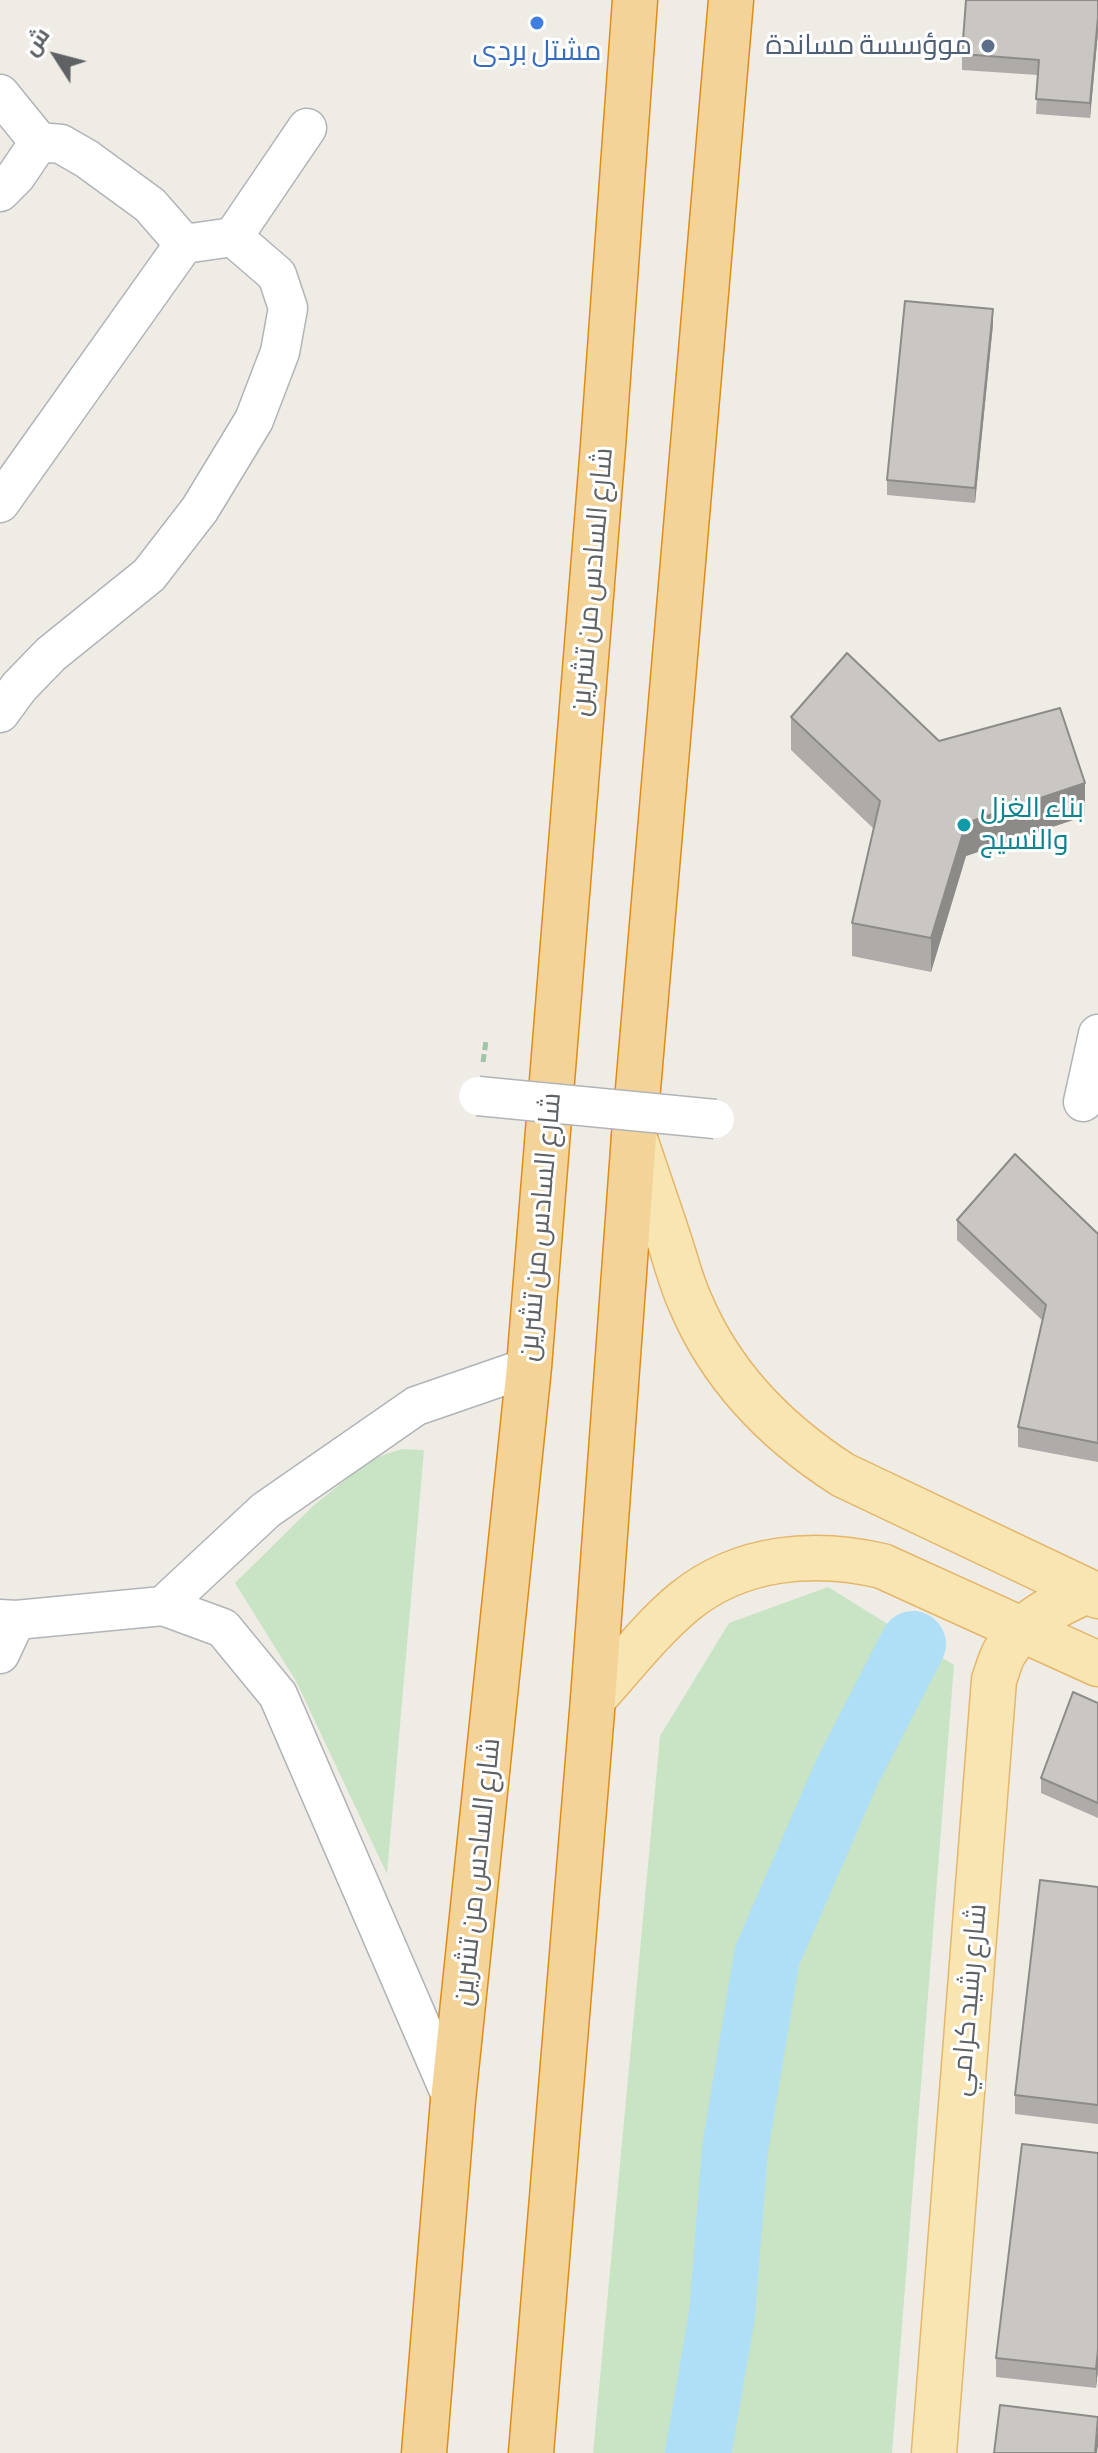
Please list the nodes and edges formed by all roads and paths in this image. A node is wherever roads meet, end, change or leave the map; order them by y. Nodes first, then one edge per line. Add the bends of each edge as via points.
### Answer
1 (635, 0) edge
2 (731, 0) edge
3 (0, 94) edge
4 (307, 128) dead end
5 (39, 142) junction
6 (0, 192) edge
7 (233, 237) junction
8 (184, 244) junction
9 (0, 503) edge
10 (0, 713) edge
11 (1098, 1034) edge
12 (478, 1096) dead end
13 (1083, 1102) dead end
14 (715, 1119) dead end
15 (634, 1136) junction
16 (529, 1367) junction
17 (1093, 1594) edge
18 (163, 1606) junction
19 (8, 1620) edge
20 (1021, 1631) junction
21 (0, 1654) edge
22 (1098, 1664) edge
23 (593, 1699) junction
24 (453, 2100) junction
25 (424, 2453) edge
26 (531, 2453) edge
27 (934, 2453) edge

1 - 16 highway, شارع السادس من تشرين
2 - 15 highway
3 - 5 street
4 - 7 street
5 - 6 street
5 - 8 street via 61,144 87,159 150,205
7 - 8 street
7 - 10 street via 277,275 288,308 280,352 254,420 200,509 149,575 51,654
8 - 9 street
11 - 13 street
12 - 14 street, bridge
15 - 17 main road via 690,1303 728,1371 780,1429 843,1475
15 - 23 highway
16 - 18 street via 416,1406 266,1510
16 - 24 highway, شارع السادس من تشرين
17 - 20 main road, شارع رشيد كرامي via 1055,1605
18 - 19 street
18 - 24 street via 223,1628 278,1695
19 - 21 street
20 - 22 main road
20 - 23 main road via 882,1566 849,1558 781,1559 717,1581 688,1599
20 - 27 main road, شارع رشيد كرامي via 1005,1650 994,1680
23 - 26 highway
24 - 25 highway, شارع السادس من تشرين

